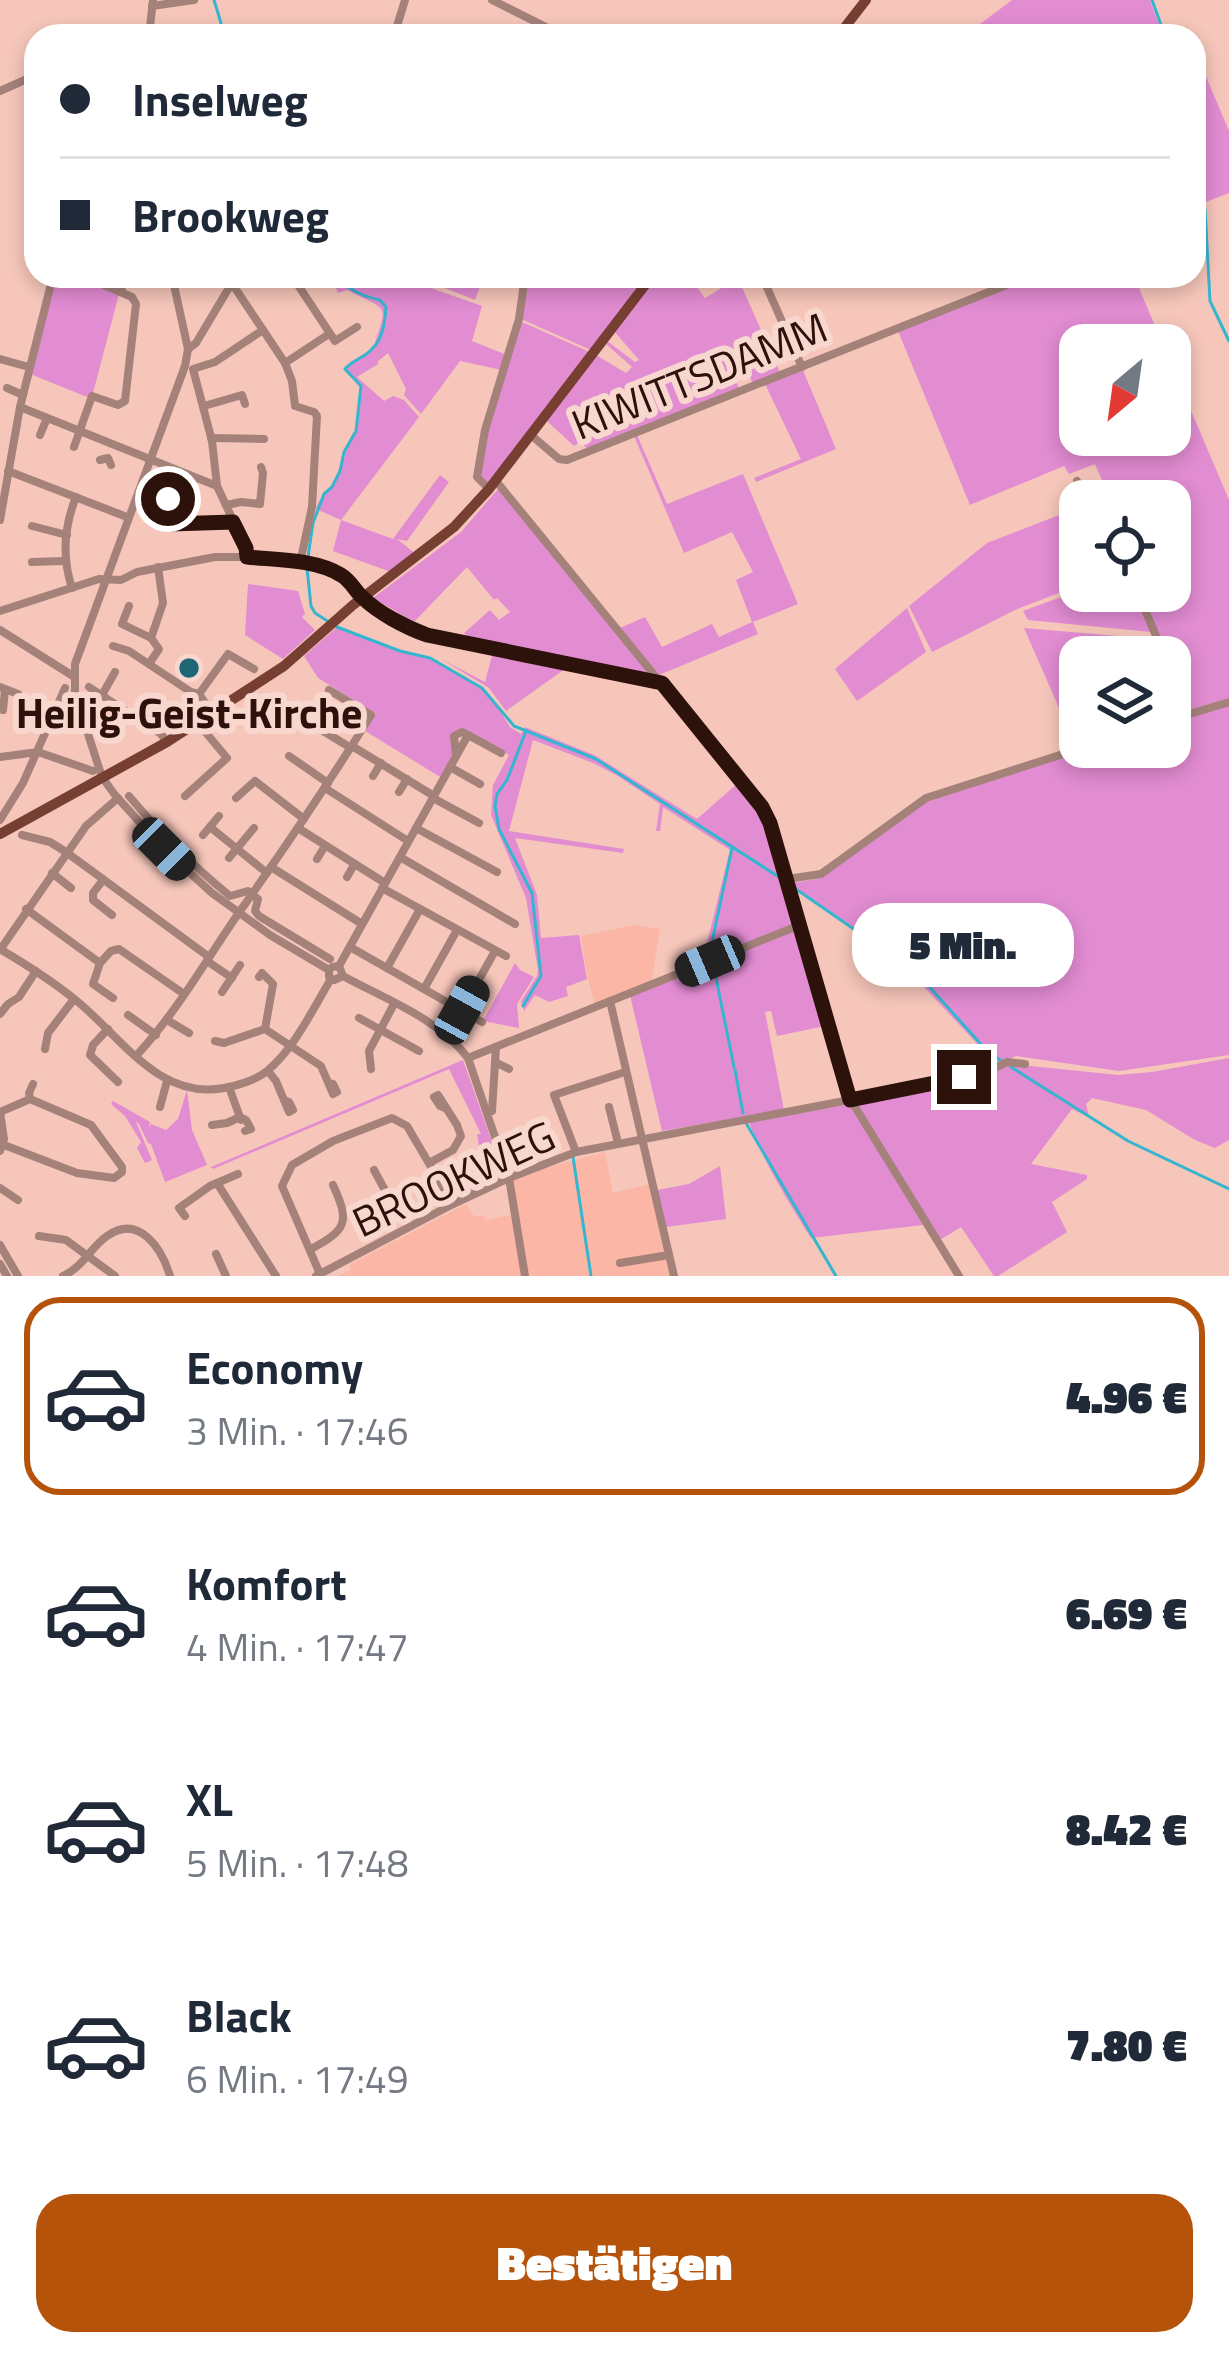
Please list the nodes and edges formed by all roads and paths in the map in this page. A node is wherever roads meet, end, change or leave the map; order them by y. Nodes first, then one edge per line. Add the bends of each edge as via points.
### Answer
1 (194, 0) edge
2 (492, 0) edge
3 (866, 0) edge
4 (152, 3) edge
5 (540, 24) edge
6 (847, 24) edge
7 (50, 288) edge
8 (112, 288) edge
9 (122, 288) edge
10 (175, 288) edge
11 (226, 288) edge
12 (237, 288) edge
13 (300, 288) edge
14 (523, 288) edge
15 (643, 288) edge
16 (767, 288) edge
17 (999, 288) edge
18 (121, 292) junction
19 (357, 327) dead end
20 (263, 330) junction
21 (329, 334) junction
22 (188, 349) junction
23 (0, 359) edge
24 (284, 363) junction
25 (29, 367) junction
26 (802, 367) junction
27 (7, 388) dead end
28 (22, 395) junction
29 (245, 404) dead end
30 (204, 406) junction
31 (20, 407) junction
32 (46, 418) junction
33 (80, 432) junction
34 (40, 435) dead end
35 (531, 435) junction
36 (212, 438) junction
37 (264, 439) dead end
38 (112, 446) junction
39 (74, 447) dead end
40 (149, 460) junction
41 (106, 461) dead end
42 (261, 467) dead end
43 (8, 470) junction
44 (177, 472) junction
45 (492, 485) junction
46 (217, 486) junction
47 (2, 495) edge
48 (76, 497) junction
49 (226, 506) junction
50 (127, 517) junction
51 (0, 520) edge
52 (233, 522) junction
53 (32, 526) dead end
54 (67, 535) junction
55 (247, 557) junction
56 (64, 561) junction
57 (32, 562) dead end
58 (306, 564) junction
59 (158, 567) junction
60 (104, 580) junction
61 (72, 588) junction
62 (362, 598) junction
63 (129, 606) dead end
64 (0, 611) edge
65 (0, 630) edge
66 (151, 638) junction
67 (112, 646) dead end
68 (149, 664) junction
69 (254, 669) dead end
70 (116, 672) dead end
71 (73, 676) junction
72 (662, 683) junction
73 (89, 687) dead end
74 (3, 688) edge
75 (65, 688) dead end
76 (329, 690) dead end
77 (18, 694) dead end
78 (200, 694) junction
79 (102, 695) junction
80 (1229, 702) edge
81 (2, 710) edge
82 (212, 712) junction
83 (1191, 713) edge
84 (197, 722) junction
85 (310, 723) dead end
86 (167, 742) junction
87 (352, 747) junction
88 (38, 752) junction
89 (501, 753) dead end
90 (1059, 755) edge
91 (290, 756) dead end
92 (0, 757) edge
93 (381, 764) junction
94 (450, 767) junction
95 (98, 774) junction
96 (373, 776) dead end
97 (406, 779) junction
98 (480, 784) dead end
99 (327, 785) junction
100 (399, 792) dead end
101 (185, 796) dead end
102 (433, 797) junction
103 (236, 798) dead end
104 (124, 800) junction
105 (353, 807) junction
106 (219, 816) dead end
107 (304, 819) junction
108 (345, 819) dead end
109 (478, 823) dead end
110 (380, 824) junction
111 (1, 828) edge
112 (254, 828) dead end
113 (298, 828) junction
114 (416, 828) junction
115 (22, 835) dead end
116 (372, 836) dead end
117 (408, 842) junction
118 (325, 846) junction
119 (66, 852) junction
120 (232, 854) junction
121 (400, 857) junction
122 (317, 859) dead end
123 (354, 866) junction
124 (269, 870) junction
125 (497, 872) dead end
126 (52, 873) junction
127 (347, 877) dead end
128 (103, 880) junction
129 (788, 882) junction
130 (384, 886) junction
131 (301, 887) junction
132 (71, 888) dead end
133 (252, 895) junction
134 (294, 899) dead end
135 (330, 906) junction
136 (26, 909) junction
137 (420, 909) junction
138 (239, 913) junction
139 (112, 915) dead end
140 (323, 917) dead end
141 (362, 924) junction
142 (515, 924) dead end
143 (800, 925) junction
144 (457, 930) junction
145 (350, 947) junction
146 (0, 950) edge
147 (315, 951) junction
148 (495, 951) junction
149 (506, 956) dead end
150 (208, 959) junction
151 (100, 963) junction
152 (318, 963) junction
153 (240, 965) dead end
154 (387, 968) junction
155 (334, 970) junction
156 (37, 971) junction
157 (232, 978) junction
158 (273, 983) dead end
159 (424, 989) junction
160 (222, 992) dead end
161 (184, 994) junction
162 (113, 998) dead end
163 (74, 999) junction
164 (610, 1001) junction
165 (394, 1004) junction
166 (462, 1010) junction
167 (0, 1014) edge
168 (128, 1016) dead end
169 (359, 1018) dead end
170 (166, 1019) junction
171 (482, 1022) dead end
172 (109, 1029) junction
173 (265, 1029) junction
174 (380, 1029) junction
175 (189, 1033) dead end
176 (156, 1035) junction
177 (215, 1041) dead end
178 (291, 1045) junction
179 (496, 1047) junction
180 (45, 1049) dead end
181 (418, 1051) dead end
182 (136, 1056) junction
183 (468, 1058) junction
184 (495, 1062) junction
185 (1025, 1064) dead end
186 (371, 1069) dead end
187 (509, 1069) dead end
188 (268, 1071) junction
189 (626, 1071) junction
190 (167, 1081) junction
191 (118, 1082) dead end
192 (328, 1083) dead end
193 (33, 1084) dead end
194 (229, 1087) junction
195 (30, 1099) junction
196 (284, 1100) dead end
197 (850, 1100) junction
198 (160, 1107) dead end
199 (609, 1107) dead end
200 (445, 1108) dead end
201 (492, 1111) dead end
202 (0, 1112) edge
203 (212, 1125) dead end
204 (642, 1138) junction
205 (619, 1143) junction
206 (2, 1148) edge
207 (576, 1152) junction
208 (429, 1163) junction
209 (374, 1170) dead end
210 (238, 1174) dead end
211 (435, 1177) junction
212 (509, 1178) junction
213 (217, 1183) junction
214 (333, 1185) dead end
215 (0, 1188) edge
216 (18, 1200) dead end
217 (453, 1204) junction
218 (184, 1216) dead end
219 (39, 1236) dead end
220 (0, 1245) edge
221 (310, 1249) junction
222 (216, 1253) dead end
223 (668, 1255) junction
224 (88, 1256) junction
225 (620, 1263) dead end
226 (0, 1264) edge
227 (66, 1275) edge
228 (318, 1275) edge
229 (7, 1276) edge
230 (18, 1276) edge
231 (115, 1276) edge
232 (170, 1276) edge
233 (226, 1276) edge
234 (276, 1276) edge
235 (526, 1276) edge
236 (674, 1276) edge
237 (959, 1276) edge

1 - 4 street
2 - 5 street
3 - 6 main road
7 - 25 street
8 - 18 street
9 - 18 street
10 - 22 street
11 - 22 street
12 - 20 street
13 - 21 street
14 - 45 street via 484,430 477,477
15 - 35 main road
16 - 26 street
17 - 26 street, KIWITTSDAMM
18 - 33 street via 136,304 125,401 92,396
19 - 21 street via 334,341
20 - 24 street
20 - 30 street via 193,369
21 - 24 street
22 - 40 street
23 - 25 street
24 - 58 street via 295,406 317,416
25 - 28 street
26 - 35 street, KIWITTSDAMM via 567,460
27 - 28 street
28 - 31 street
29 - 30 street via 242,395
30 - 36 street
31 - 32 street
31 - 43 street
32 - 33 street
32 - 34 street
33 - 38 street
33 - 39 street
35 - 45 main road
36 - 37 street
36 - 46 street
38 - 40 street
38 - 41 street
40 - 44 street
40 - 50 street
42 - 49 street via 260,504
43 - 47 street
43 - 48 street
44 - 46 street
44 - 52 street via 171,524
45 - 62 main road via 454,527
45 - 72 street
46 - 49 street
47 - 51 street
48 - 50 street
48 - 54 street
49 - 52 street
50 - 60 street
52 - 55 street
53 - 54 street
54 - 56 street
55 - 58 street
55 - 59 street
56 - 57 street
56 - 61 street
58 - 62 street via 342,575
59 - 60 street
59 - 66 street via 163,603
60 - 61 street
60 - 71 street
61 - 64 street
62 - 72 street via 427,635
62 - 82 main road via 292,659
63 - 66 street via 117,626
65 - 71 street
66 - 68 street via 159,649
67 - 68 street
68 - 78 street
69 - 78 street via 228,654
70 - 79 street
71 - 95 street
72 - 129 street via 762,807
73 - 79 street
74 - 77 street
74 - 81 street
75 - 88 street
76 - 87 street via 371,715
78 - 82 street
79 - 86 street
80 - 83 street
82 - 84 main road
84 - 86 main road
84 - 101 street via 227,758
85 - 87 street
86 - 95 main road
87 - 93 street
87 - 99 street
88 - 92 street
88 - 95 street
88 - 111 street
89 - 94 street via 457,733
90 - 129 street via 926,798 821,874
91 - 99 street
93 - 96 street
93 - 97 street
94 - 98 street
94 - 102 street
95 - 104 street
95 - 111 main road
97 - 100 street
97 - 102 street
99 - 105 street
99 - 107 street
102 - 109 street
102 - 114 street
103 - 107 street via 255,781
104 - 119 street via 86,826
104 - 133 street via 230,896
104 - 138 street via 183,868
105 - 108 street
105 - 110 street
106 - 120 street via 206,831
107 - 113 street
110 - 116 street
110 - 117 street
112 - 120 street
113 - 118 street
113 - 124 street
114 - 117 street
114 - 125 street
115 - 119 street
117 - 121 street
118 - 122 street
118 - 123 street
119 - 126 street
119 - 128 street
120 - 124 street
121 - 130 street
121 - 142 street
123 - 127 street
123 - 130 street
124 - 131 street
124 - 133 street
126 - 132 street
126 - 136 street
128 - 139 street via 93,900
128 - 150 street
129 - 143 street
130 - 137 street
130 - 141 street
131 - 134 street
131 - 135 street
133 - 138 street
133 - 147 street via 259,916
135 - 140 street
135 - 141 street
136 - 146 street
136 - 151 street
137 - 144 street
137 - 154 street
138 - 150 street
138 - 152 street
141 - 145 street
143 - 164 street
143 - 197 street
144 - 148 street
144 - 159 street
145 - 154 street
145 - 155 street
146 - 156 street
147 - 152 street
147 - 155 street
148 - 149 street
148 - 166 street
150 - 157 street
150 - 161 street
151 - 161 street via 118,949
151 - 162 street via 93,984
152 - 155 street
153 - 157 street
154 - 159 street
155 - 165 street
155 - 178 street
156 - 163 street
156 - 167 street
157 - 160 street
158 - 173 street
159 - 166 street
161 - 170 street
163 - 172 street
163 - 180 street
164 - 179 street
164 - 189 street
165 - 174 street
165 - 183 street via 456,1041
166 - 171 street
168 - 176 street
169 - 174 street
170 - 175 street
170 - 176 street
172 - 182 street
172 - 191 street via 90,1055
173 - 177 street
173 - 178 street
174 - 181 street
174 - 186 street
176 - 182 street
178 - 188 street
178 - 192 street via 322,1066
179 - 183 street
179 - 184 street
182 - 190 street
183 - 212 street
184 - 187 street
184 - 201 street
185 - 197 street, BROOKWEG
188 - 194 street
188 - 196 street
189 - 204 street
189 - 207 street via 554,1095
190 - 194 street
190 - 198 street
193 - 195 street
194 - 203 street via 240,1117
195 - 202 street
195 - 206 street via 91,1125 122,1172 77,1174
197 - 204 street, BROOKWEG
197 - 237 street
199 - 205 street, BROOKWEG
200 - 208 street via 461,1136
202 - 206 street
204 - 205 street, BROOKWEG
204 - 223 street
205 - 207 street, BROOKWEG
207 - 212 street, BROOKWEG
208 - 211 street
208 - 221 street via 406,1124 392,1118 292,1165 283,1192
209 - 211 street via 387,1194
210 - 213 street
211 - 217 street
212 - 217 street, BROOKWEG
212 - 235 street
213 - 218 street via 179,1208
213 - 234 street
214 - 221 street via 345,1211 340,1230
215 - 216 street
217 - 228 street, BROOKWEG
219 - 224 street via 66,1240
220 - 230 street
221 - 228 street
222 - 233 street
223 - 225 street
223 - 236 street
224 - 227 street
224 - 231 street
224 - 232 street via 111,1233 134,1230 155,1243
226 - 229 street

